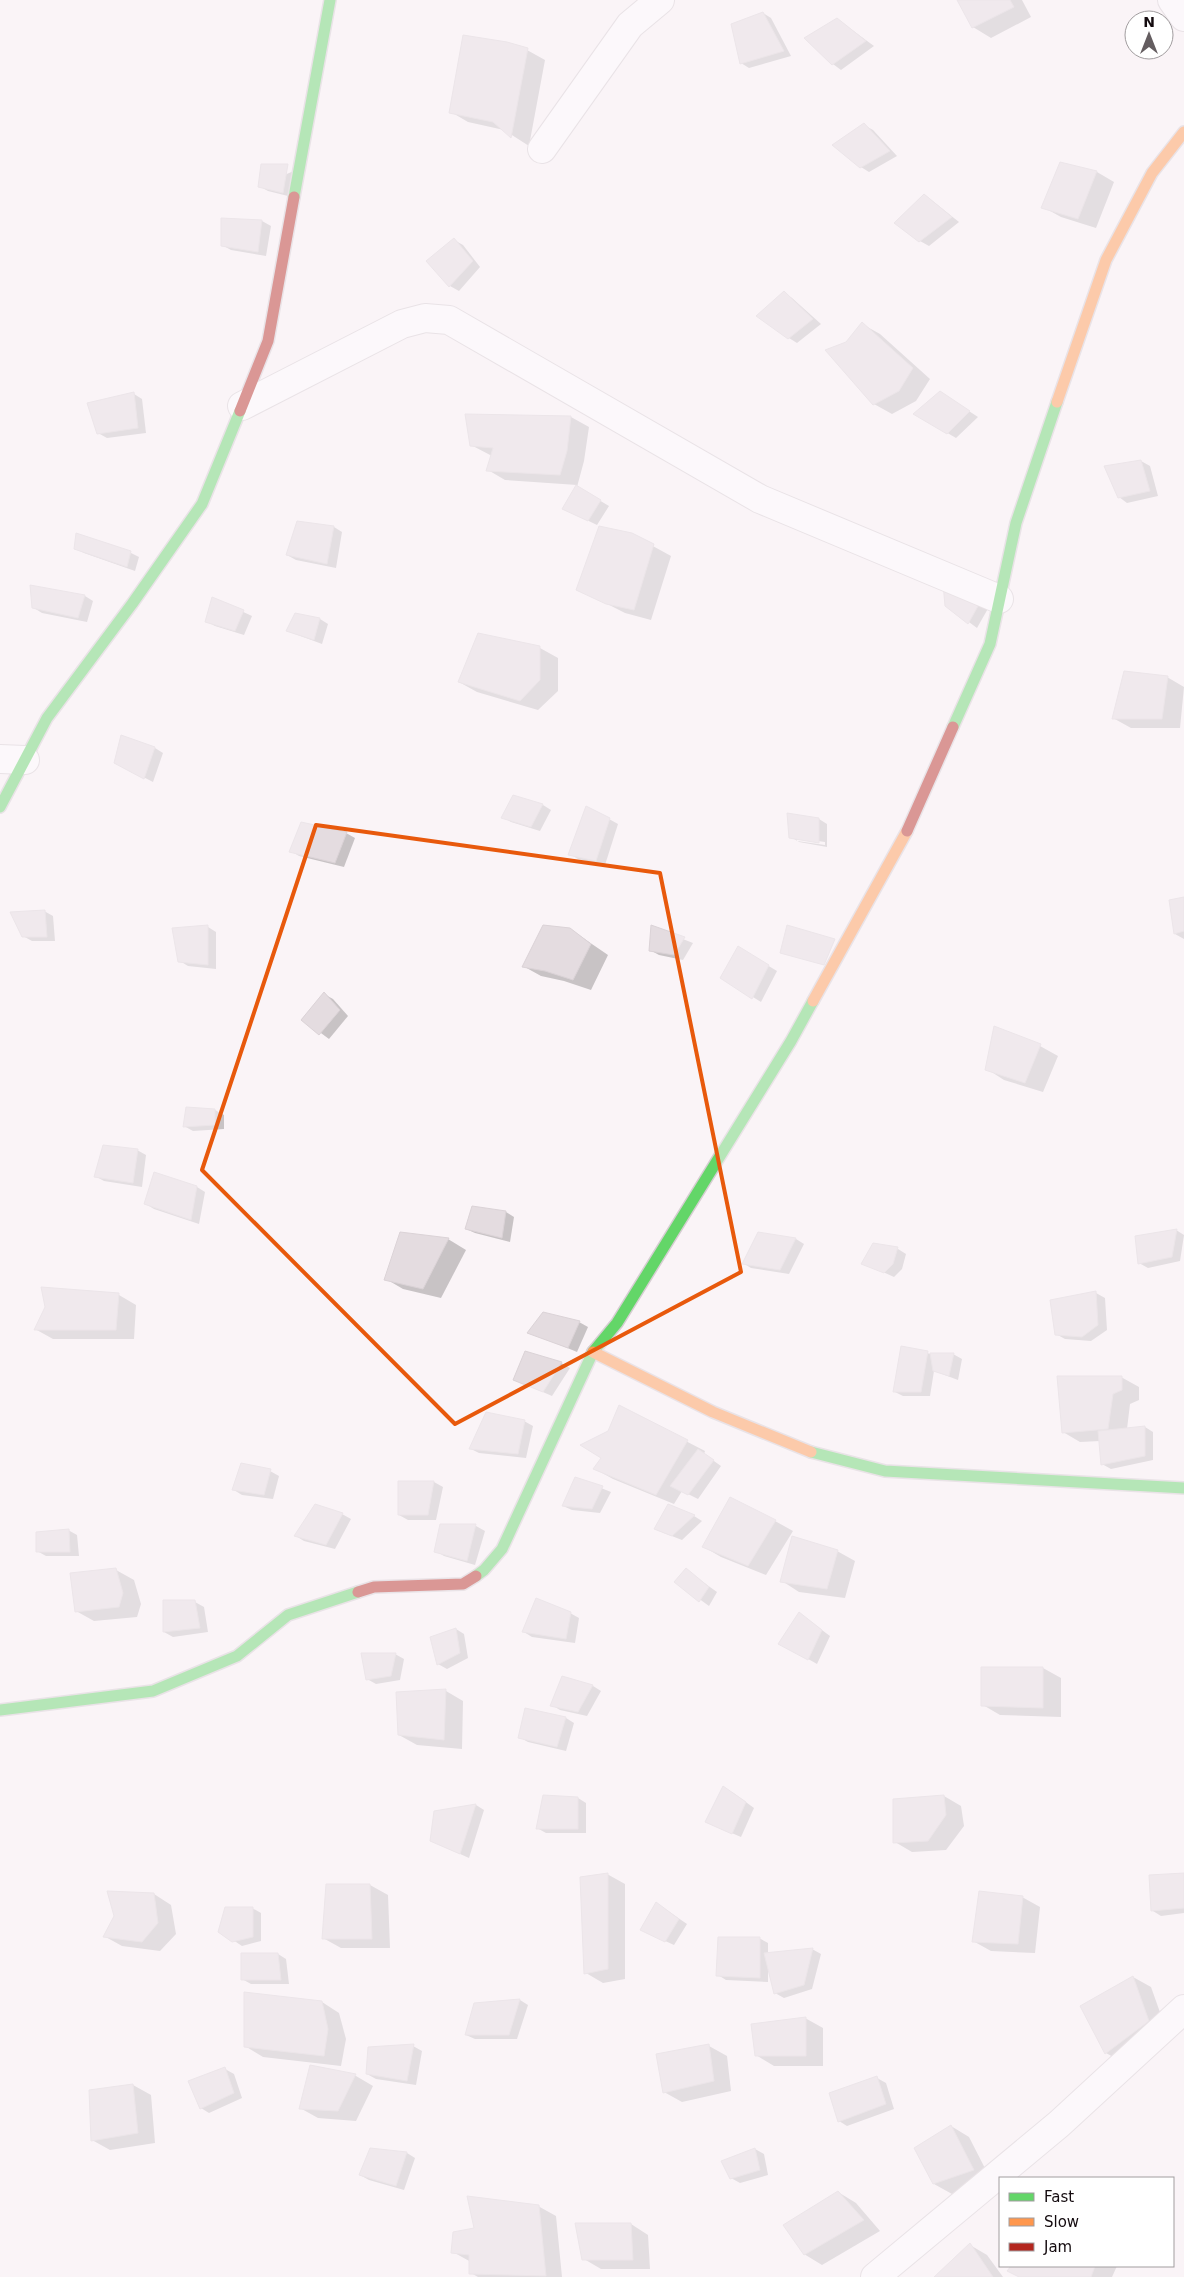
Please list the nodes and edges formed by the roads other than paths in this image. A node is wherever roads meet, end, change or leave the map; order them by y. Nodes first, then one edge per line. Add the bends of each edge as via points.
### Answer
1 (330, 0) edge
2 (660, 0) edge
3 (1172, 0) edge
4 (1184, 17) edge
5 (1184, 132) edge
6 (542, 149) dead end
7 (242, 406) junction
8 (1000, 598) junction
9 (12, 760) edge
10 (0, 807) edge
11 (593, 1352) junction
12 (1184, 1488) edge
13 (0, 1710) edge
14 (1184, 2009) edge
15 (875, 2277) edge

1 - 7 street via 268,340
2 - 6 street via 630,25
3 - 4 street
5 - 8 street via 1152,173 1106,260 1016,522
7 - 8 street via 402,324 425,318 449,320 760,499
7 - 9 street via 202,504 132,604
8 - 11 street via 990,644 901,845 791,1040 617,1323
9 - 10 street
11 - 12 street via 713,1412 821,1456 885,1471
11 - 13 street via 502,1549 484,1570 463,1584 374,1587 288,1615 237,1656 153,1691
14 - 15 street via 1059,2124

